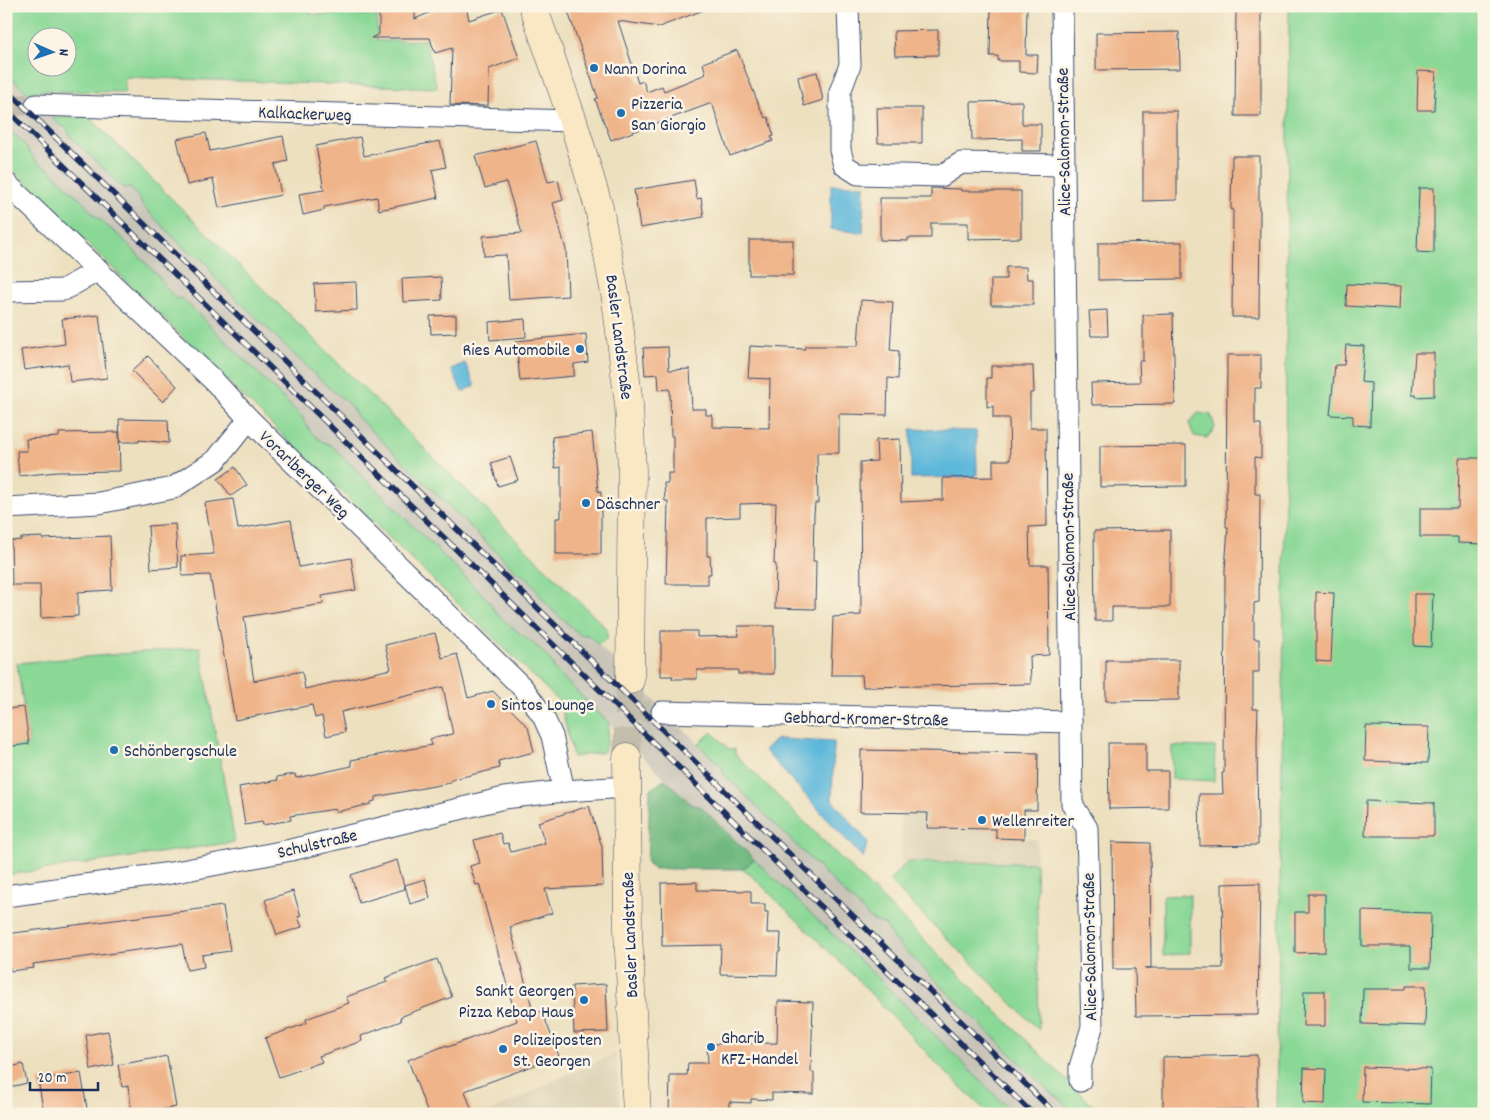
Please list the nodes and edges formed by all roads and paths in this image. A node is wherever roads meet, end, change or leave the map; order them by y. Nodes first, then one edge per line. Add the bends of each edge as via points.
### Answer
1 (533, 6) edge
2 (848, 6) edge
3 (1062, 6) edge
4 (36, 105) tunnel mouth
5 (573, 121) junction
6 (1064, 165) junction
7 (6, 183) edge
8 (99, 270) junction
9 (6, 291) edge
10 (249, 419) junction
11 (6, 508) edge
12 (630, 680) tunnel mouth
13 (662, 712) tunnel mouth
14 (1071, 722) junction
15 (627, 757) tunnel mouth
16 (627, 787) junction
17 (564, 790) junction
18 (6, 896) edge
19 (1080, 1081) dead end
20 (636, 1114) edge

1 - 5 street, Basler Landstraße
2 - 6 street via 850,65 840,92 840,150 844,165 858,174 941,176 961,163
3 - 6 street, Alice-Salomon-Straße
4 - 5 street, Kalkackerweg
5 - 12 street, Basler Landstraße via 599,208 616,299 629,405 632,471
6 - 14 street, Alice-Salomon-Straße
7 - 8 street, Vorarlberger Weg
8 - 9 street via 63,290
8 - 10 street, Vorarlberger Weg
10 - 11 street via 216,460 174,488 99,503
10 - 17 street, Vorarlberger Weg via 523,688 543,716 552,736
13 - 14 street, Gebhard-Kromer-Straße
14 - 19 street, Alice-Salomon-Straße via 1072,804 1087,828 1092,1027 1080,1067
15 - 16 street, Basler Landstraße
16 - 17 street, Schulstraße
16 - 20 street, Basler Landstraße via 628,931
17 - 18 street, Schulstraße via 504,798 291,850 181,871

